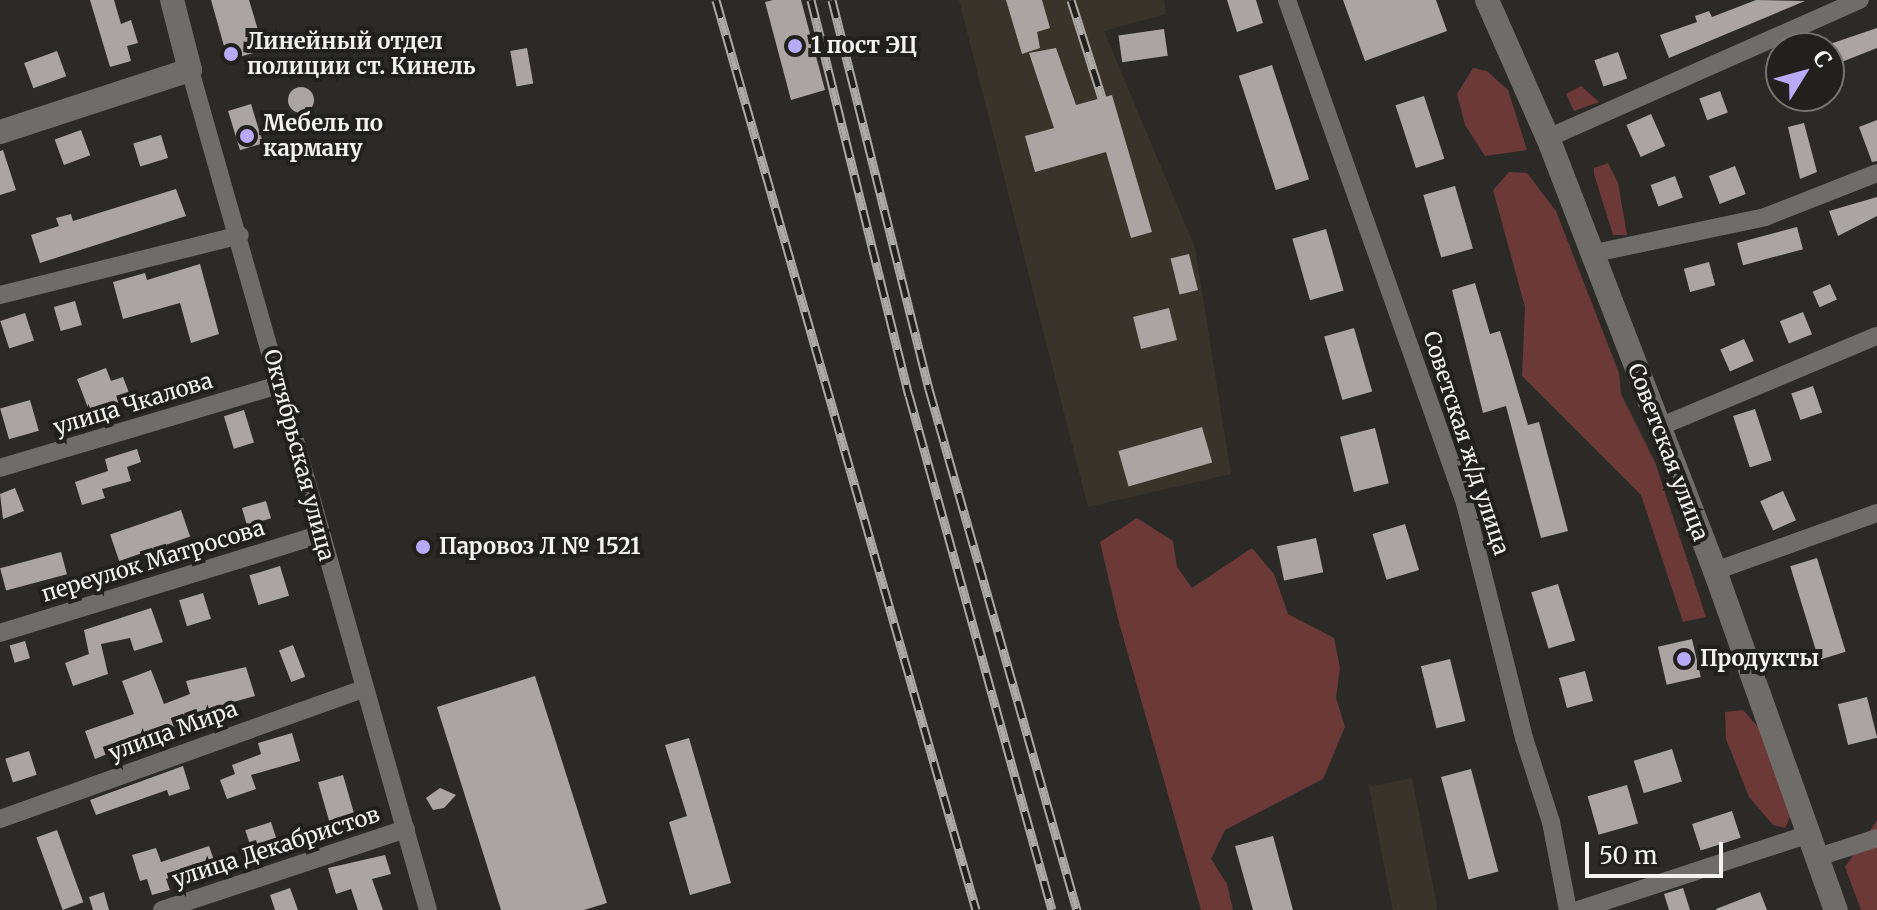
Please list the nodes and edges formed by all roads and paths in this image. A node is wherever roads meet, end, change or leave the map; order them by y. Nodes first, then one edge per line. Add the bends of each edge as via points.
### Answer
1 (172, 0) edge
2 (1287, 0) edge
3 (1487, 0) edge
4 (1860, 0) edge
5 (190, 70) junction
6 (0, 132) edge
7 (1548, 138) junction
8 (1877, 173) edge
9 (240, 235) junction
10 (1590, 254) junction
11 (0, 295) edge
12 (1877, 336) edge
13 (279, 385) junction
14 (1659, 427) junction
15 (0, 468) edge
16 (1877, 513) edge
17 (321, 534) junction
18 (1715, 571) junction
19 (0, 633) edge
20 (363, 689) junction
21 (0, 819) edge
22 (406, 829) junction
23 (1809, 834) junction
24 (1877, 838) edge
25 (1818, 857) junction
26 (162, 910) edge
27 (428, 910) edge
28 (1568, 910) edge
29 (1578, 910) edge
30 (1836, 910) edge

1 - 5 main road, Октябрьская улица
2 - 28 street, Советская ж/д улица via 1465,503 1524,738 1551,822
3 - 7 main road, Советская улица
4 - 7 street
5 - 6 main road
5 - 9 street, Октябрьская улица
7 - 10 main road, Советская улица
8 - 10 street via 1765,217 1734,219
9 - 11 street
9 - 13 street, Октябрьская улица
10 - 14 main road, Советская улица
12 - 14 street
13 - 15 street, улица Чкалова
13 - 17 street, Октябрьская улица
14 - 18 main road, Советская улица
16 - 18 street
17 - 19 street, переулок Матросова
17 - 20 street, Октябрьская улица
18 - 23 main road, Советская улица
20 - 21 street, улица Мира
20 - 22 street, Октябрьская улица
22 - 26 street, улица Декабристов
22 - 27 street, Октябрьская улица
23 - 25 main road, Советская улица
23 - 29 street
24 - 25 street
25 - 30 main road, Советская улица

